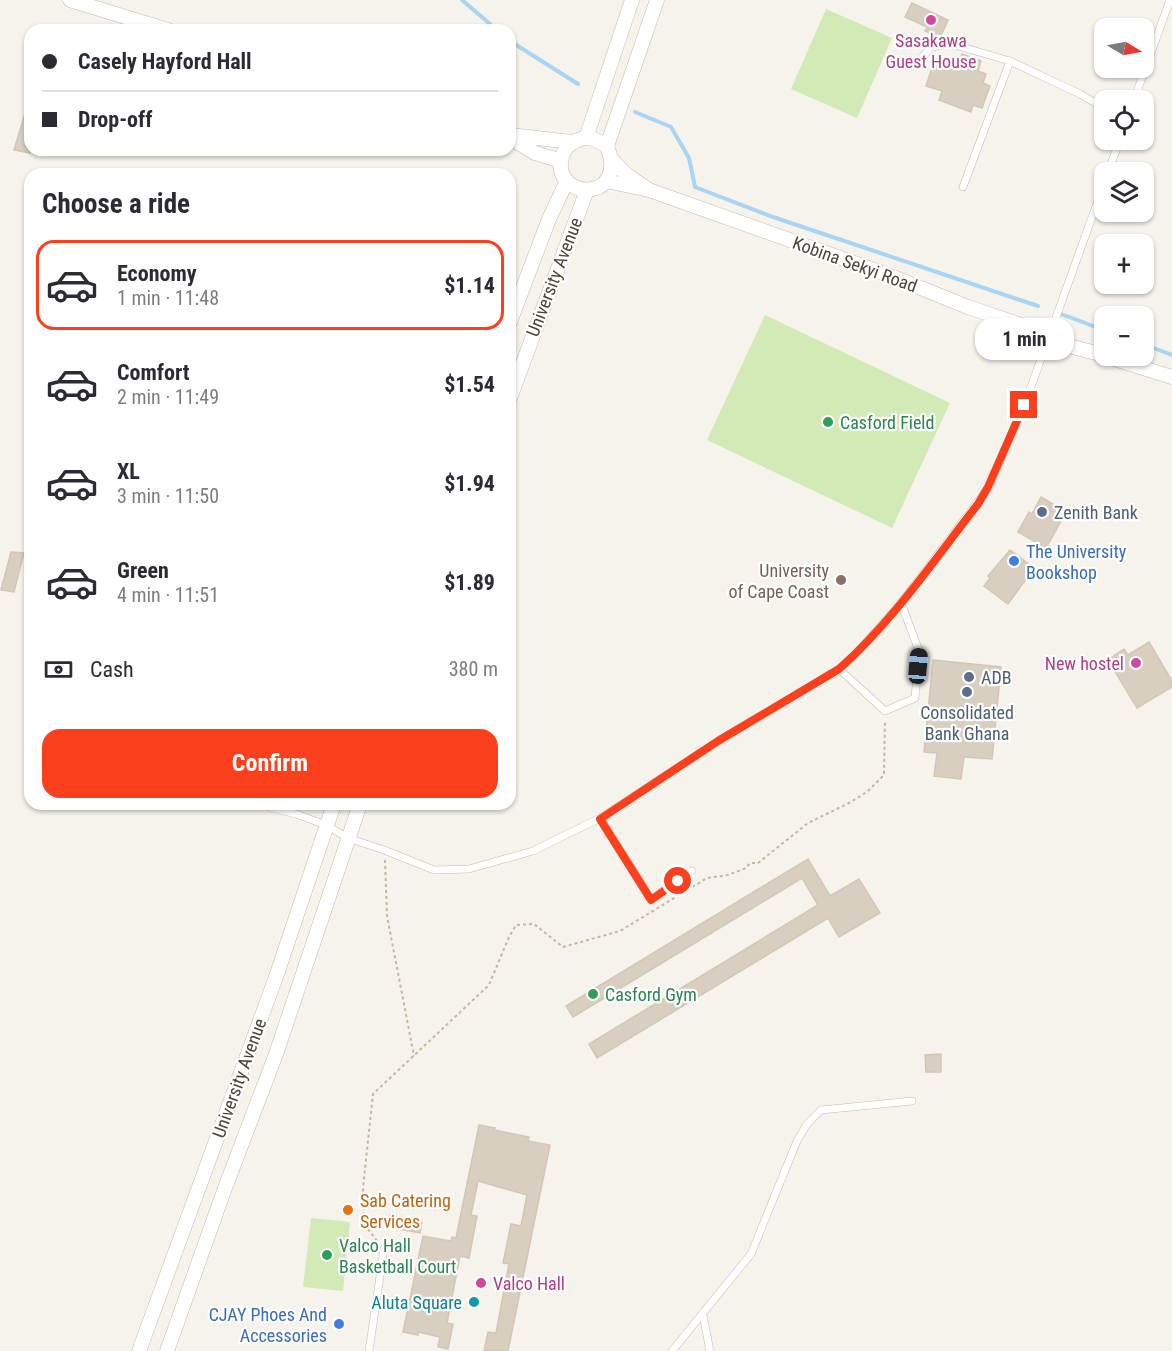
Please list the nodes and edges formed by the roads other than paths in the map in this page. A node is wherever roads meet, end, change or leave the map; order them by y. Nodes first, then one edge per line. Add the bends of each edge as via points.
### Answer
1 (70, 0) edge
2 (632, 0) edge
3 (657, 0) edge
4 (1170, 0) edge
5 (148, 24) edge
6 (1010, 61) junction
7 (914, 65) dead end
8 (1138, 90) edge
9 (1094, 102) edge
10 (516, 137) edge
11 (586, 138) junction
12 (516, 141) edge
13 (572, 142) junction
14 (607, 146) junction
15 (612, 160) junction
16 (561, 161) junction
17 (606, 181) junction
18 (567, 182) junction
19 (963, 187) dead end
20 (587, 190) junction
21 (649, 190) junction
22 (1094, 211) edge
23 (516, 306) edge
24 (1049, 334) junction
25 (1094, 352) edge
26 (1138, 366) edge
27 (1172, 377) edge
28 (516, 382) edge
29 (901, 603) junction
30 (839, 669) junction
31 (281, 810) edge
32 (332, 810) edge
33 (358, 810) edge
34 (600, 819) junction
35 (326, 825) junction
36 (348, 838) junction
37 (692, 871) dead end
38 (912, 1101) dead end
39 (384, 1249) road end
40 (703, 1315) junction
41 (140, 1351) edge
42 (167, 1351) edge
43 (369, 1351) edge
44 (672, 1351) edge
45 (710, 1351) edge

1 - 5 street
2 - 11 street
3 - 14 street
4 - 8 lane
6 - 7 lane via 948,43 932,46
6 - 9 lane
6 - 19 lane
10 - 13 street
11 - 13 street
11 - 14 street
12 - 16 street
13 - 16 street
14 - 15 street
15 - 17 street
15 - 21 street, Kobina Sekyi Road
16 - 18 street
17 - 20 street
17 - 21 street
18 - 20 street
18 - 23 street, University Avenue
20 - 28 street, University Avenue
21 - 24 street, Kobina Sekyi Road
22 - 24 lane
24 - 25 street, Kobina Sekyi Road via 1065,345
24 - 29 lane via 1016,426 988,487
26 - 27 street, Kobina Sekyi Road
29 - 30 lane
29 - 30 lane via 919,651 915,698 885,711
30 - 34 lane via 718,741
31 - 35 lane
32 - 35 street, University Avenue
33 - 36 street, University Avenue
34 - 36 lane via 533,852 470,869 434,870
34 - 37 lane via 651,900
35 - 36 lane
35 - 41 street, University Avenue via 276,977
36 - 42 street, University Avenue via 276,1054
38 - 40 lane via 821,1110 807,1124 796,1141 751,1254
39 - 43 lane
40 - 44 lane
40 - 45 lane

